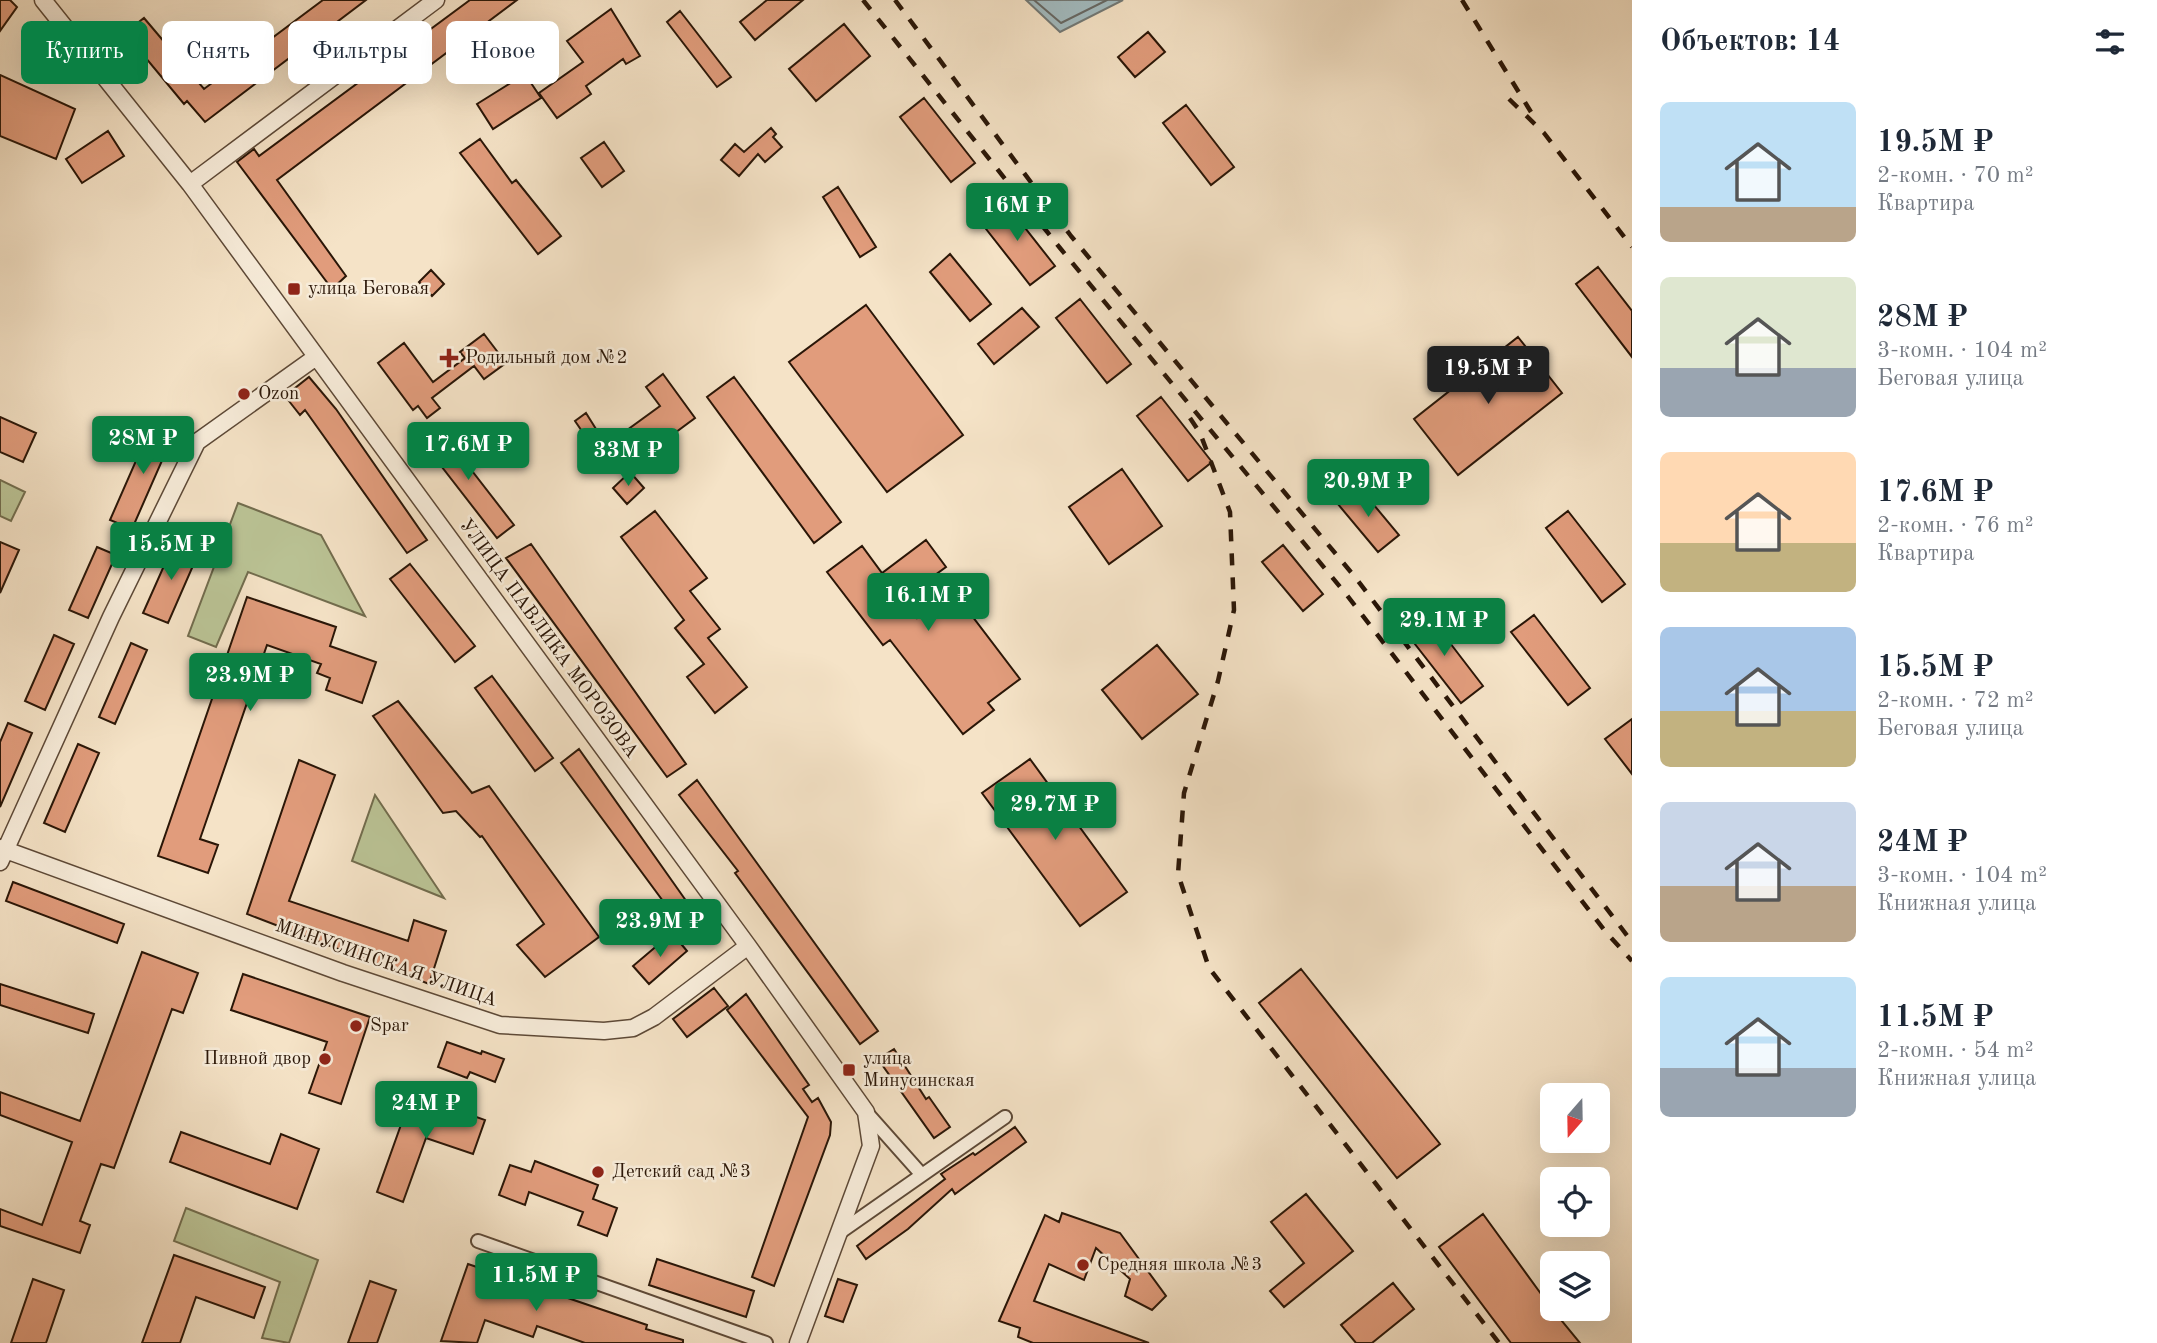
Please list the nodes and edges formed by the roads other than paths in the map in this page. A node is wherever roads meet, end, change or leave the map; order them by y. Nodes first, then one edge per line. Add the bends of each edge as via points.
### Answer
1 (43, 0) edge
2 (436, 0) edge
3 (190, 184) junction
4 (316, 357) junction
5 (1, 853) edge
6 (748, 946) junction
7 (866, 1112) junction
8 (1005, 1117) dead end
9 (922, 1175) junction
10 (839, 1233) junction
11 (478, 1241) dead end
12 (766, 1343) edge
13 (798, 1343) edge

1 - 3 street, УЛИЦА ПАВЛИКА МОРОЗОВА
2 - 3 street
3 - 4 street, УЛИЦА ПАВЛИКА МОРОЗОВА
4 - 5 street via 197,442
4 - 6 street, УЛИЦА ПАВЛИКА МОРОЗОВА
5 - 6 street, МИНУСИНСКАЯ УЛИЦА via 500,1025 604,1031 633,1028
6 - 7 street, УЛИЦА ПАВЛИКА МОРОЗОВА
7 - 9 street
7 - 10 street, УЛИЦА ПАВЛИКА МОРОЗОВА via 871,1146
8 - 9 street
9 - 10 street
10 - 13 street, УЛИЦА ПАВЛИКА МОРОЗОВА
11 - 12 street

